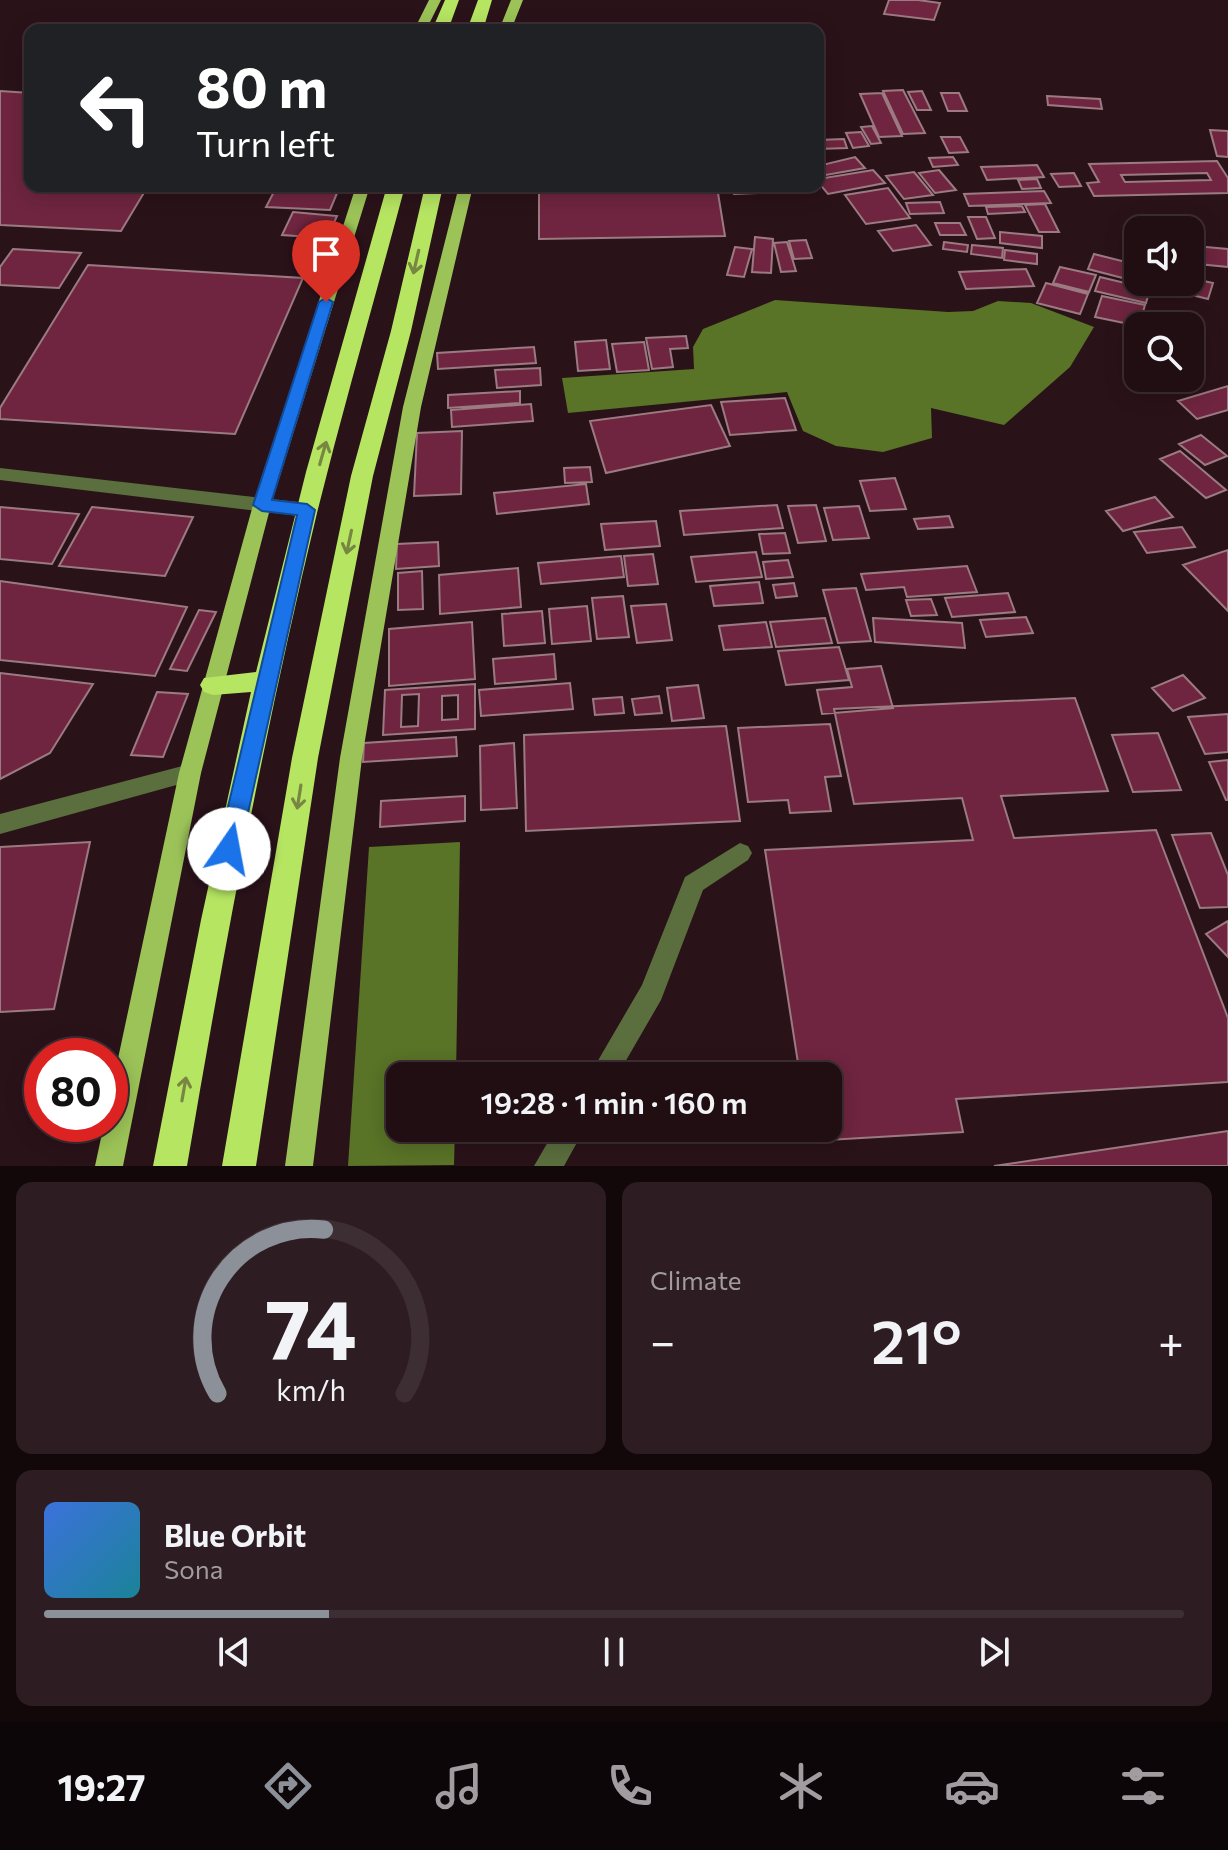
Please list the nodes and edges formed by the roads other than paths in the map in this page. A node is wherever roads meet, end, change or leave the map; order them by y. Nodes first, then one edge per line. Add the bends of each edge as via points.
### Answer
1 (435, 0) edge
2 (452, 0) edge
3 (485, 0) edge
4 (517, 0) edge
5 (423, 24) edge
6 (442, 24) edge
7 (477, 24) edge
8 (507, 24) edge
9 (361, 192) edge
10 (394, 192) edge
11 (433, 192) edge
12 (465, 192) edge
13 (0, 474) edge
14 (262, 505) junction
15 (307, 510) junction
16 (266, 681) junction
17 (213, 685) junction
18 (190, 773) junction
19 (0, 824) edge
20 (740, 853) dead end
21 (610, 1062) edge
22 (563, 1142) edge
23 (109, 1166) edge
24 (170, 1166) edge
25 (239, 1166) edge
26 (299, 1166) edge
27 (548, 1166) edge

1 - 5 main road
2 - 6 highway
3 - 7 highway
4 - 8 main road
9 - 14 main road
15 -> 10 highway
11 -> 25 highway via 362,476 305,758
12 - 26 main road via 412,407 351,758
13 - 14 lane
14 - 15 lane
14 - 17 main road
15 - 16 highway
16 - 17 highway
24 -> 16 highway via 217,905
17 - 18 main road
18 - 19 lane
18 - 23 main road
20 - 21 lane via 693,884 652,992
22 - 27 lane

